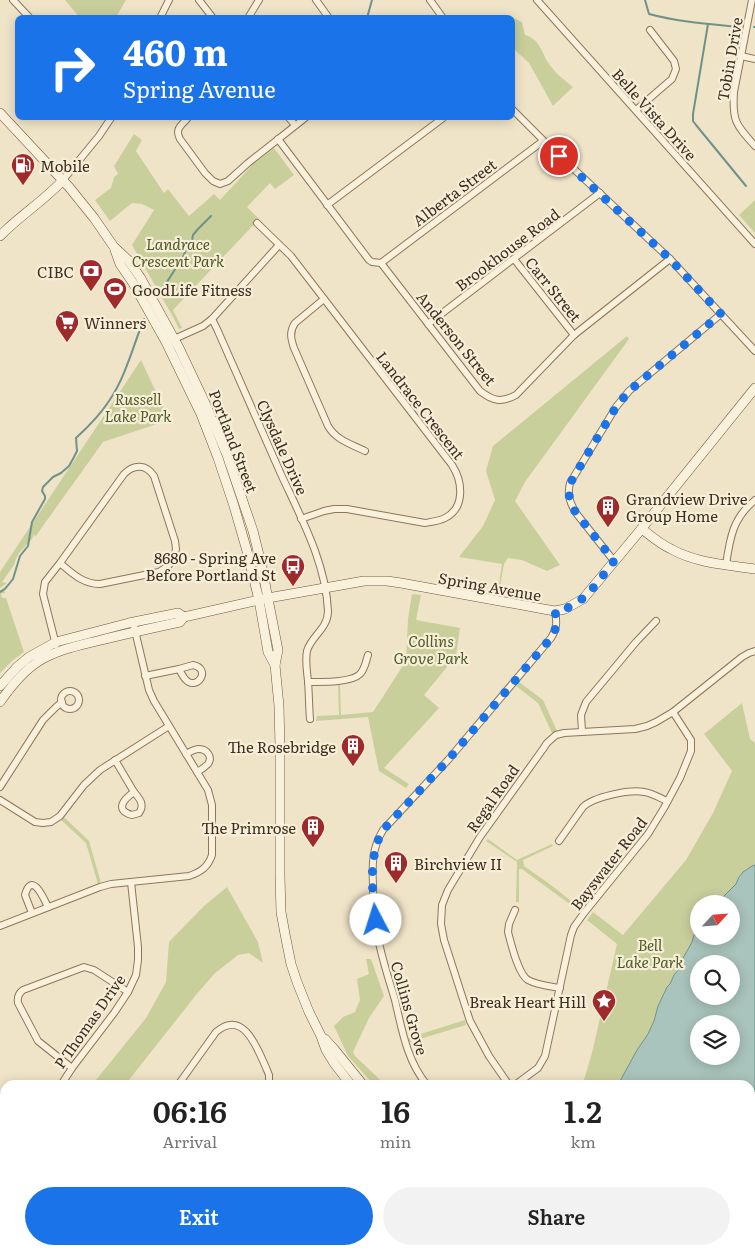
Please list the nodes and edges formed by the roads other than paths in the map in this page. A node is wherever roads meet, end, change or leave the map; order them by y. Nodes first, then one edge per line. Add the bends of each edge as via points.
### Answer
1 (14, 0) edge
2 (169, 0) edge
3 (199, 0) edge
4 (259, 0) edge
5 (316, 0) edge
6 (430, 0) edge
7 (538, 0) edge
8 (752, 0) edge
9 (27, 15) edge
10 (162, 15) edge
11 (211, 15) edge
12 (250, 15) edge
13 (327, 15) edge
14 (440, 15) edge
15 (650, 30) dead end
16 (741, 56) junction
17 (755, 59) edge
18 (636, 110) junction
19 (0, 113) edge
20 (515, 113) edge
21 (111, 120) edge
22 (186, 120) edge
23 (291, 120) edge
24 (302, 120) edge
25 (440, 120) edge
26 (295, 125) junction
27 (278, 139) junction
28 (543, 141) junction
29 (755, 146) edge
30 (63, 180) junction
31 (600, 193) junction
32 (327, 205) junction
33 (257, 223) dead end
34 (0, 236) edge
35 (755, 244) edge
36 (279, 245) junction
37 (514, 259) junction
38 (670, 259) junction
39 (381, 263) junction
40 (324, 299) junction
41 (721, 314) junction
42 (212, 319) junction
43 (428, 324) junction
44 (574, 335) junction
45 (170, 341) junction
46 (755, 351) edge
47 (755, 388) edge
48 (365, 451) dead end
49 (755, 500) edge
50 (301, 519) junction
51 (642, 529) junction
52 (614, 561) junction
53 (60, 563) junction
54 (726, 565) junction
55 (755, 569) edge
56 (325, 588) junction
57 (264, 599) junction
58 (555, 611) junction
59 (656, 621) dead end
60 (134, 627) junction
61 (57, 646) junction
62 (755, 651) edge
63 (368, 655) dead end
64 (179, 669) dead end
65 (145, 676) junction
66 (308, 682) junction
67 (0, 686) edge
68 (0, 702) edge
69 (62, 702) dead end
70 (673, 712) junction
71 (310, 719) dead end
72 (169, 726) junction
73 (582, 731) junction
74 (186, 754) junction
75 (115, 760) junction
76 (197, 772) junction
77 (0, 787) edge
78 (134, 792) dead end
79 (0, 800) edge
80 (667, 802) junction
81 (560, 841) dead end
82 (131, 882) junction
83 (48, 907) junction
84 (515, 910) dead end
85 (32, 913) junction
86 (0, 926) edge
87 (560, 988) junction
88 (128, 992) junction
89 (321, 1036) junction
90 (72, 1068) junction
91 (64, 1080) edge
92 (182, 1080) edge
93 (269, 1080) edge
94 (347, 1080) edge
95 (359, 1080) edge
96 (424, 1080) edge
97 (505, 1080) edge
98 (522, 1080) edge

1 - 9 street
2 - 10 street
3 - 11 street
4 - 12 street
5 - 13 street
6 - 14 street
7 - 18 street, Belle Vista Drive
8 - 16 street, Tobin Drive
15 - 18 street via 674,61 676,69 672,79
16 - 17 street
16 - 29 street, Tobin Drive via 734,92 734,115 741,130
18 - 35 street, Belle Vista Drive
19 - 30 street, Portland Street
20 - 28 street
21 - 30 street
22 - 27 street via 178,129 180,139 210,178 220,184 228,181
23 - 26 street
24 - 26 street
25 - 32 street
26 - 27 street
27 - 32 street, Anderson Street
28 - 31 street
28 - 39 street, Alberta Street
30 - 34 street
30 - 45 street, Portland Street via 114,247 120,264
31 - 37 street, Brookhouse Road
31 - 38 street
32 - 39 street, Anderson Street via 369,260
33 - 36 street, Landrace Crescent
36 - 40 street, Landrace Crescent
36 - 42 street
37 - 43 street, Brookhouse Road
37 - 44 street, Carr Street
38 - 41 street
38 - 44 street, Anderson Street
39 - 43 street, Anderson Street
40 - 48 street via 295,323 291,337 332,433
40 - 50 street, Landrace Crescent via 452,465 460,479 460,499 458,506 446,518 425,523 347,509 324,511
41 - 46 street
41 - 52 street via 629,391 570,483 571,505
42 - 45 street
42 - 50 street, Clysdale Drive
43 - 44 street, Anderson Street via 480,390 499,400 510,398 522,390
45 - 57 street, Portland Street via 218,458
47 - 51 street, Spring Avenue
49 - 54 street via 747,506 732,530
50 - 56 street, Clysdale Drive via 319,560
51 - 52 street, Spring Avenue
51 - 54 street via 683,555
52 - 58 street, Spring Avenue via 583,599
53 - 53 street via 80,580 96,584 159,572 168,566 174,558 176,546 151,471 136,467 124,474
53 - 61 street via 45,582 42,594
54 - 55 street
56 - 57 street, Spring Avenue
56 - 58 street, Spring Avenue via 364,581 387,581
56 - 66 street, Clysdale Drive via 327,620 308,647
57 - 60 street, Spring Avenue via 184,617 178,613
57 - 89 street, Portland Street via 268,652 275,665 279,706 281,912 291,964
58 - 96 street, Collins Grove via 557,624 551,638 448,760 384,829 376,844 373,904 378,937 405,1042 411,1060
59 - 73 street via 586,702 581,715
60 - 61 street, Spring Avenue
60 - 65 street
61 - 67 street via 29,657
61 - 68 street via 16,680
62 - 70 street, Regal Road via 742,657
63 - 66 street via 357,676
64 - 65 street
65 - 72 street via 154,701
66 - 71 street, Clysdale Drive
69 - 77 street via 43,720
70 - 73 street, Regal Road via 635,729
70 - 80 street, Bayswater Road via 692,745
72 - 74 street
72 - 75 street
73 - 97 street, Regal Road via 559,734 547,743 480,836 442,905 444,940 470,1021 488,1056
74 - 76 street
74 - 76 street via 202,749 209,754 208,764
75 - 78 street
75 - 79 street via 94,774 60,816 51,822 35,822
76 - 82 street via 208,790 212,805 212,855 209,863 200,872 189,876
80 - 81 street via 643,791 598,798 583,807
80 - 87 street, Bayswater Road via 648,834 574,927
82 - 83 street via 100,886
82 - 88 street, P Thomas Drive via 138,960 136,975
83 - 85 street
83 - 85 street via 40,889 30,886 25,894
84 - 87 street via 508,932 523,976 538,984
85 - 86 street
87 - 98 street, Bayswater Road via 544,1059
88 - 90 street, P Thomas Drive
88 - 90 street via 84,967 19,994 18,1002 38,1041
89 - 94 street, Portland Street via 326,1050
89 - 95 street, Portland Street
90 - 91 street, P Thomas Drive
92 - 93 street via 216,1032 233,1025 248,1033

